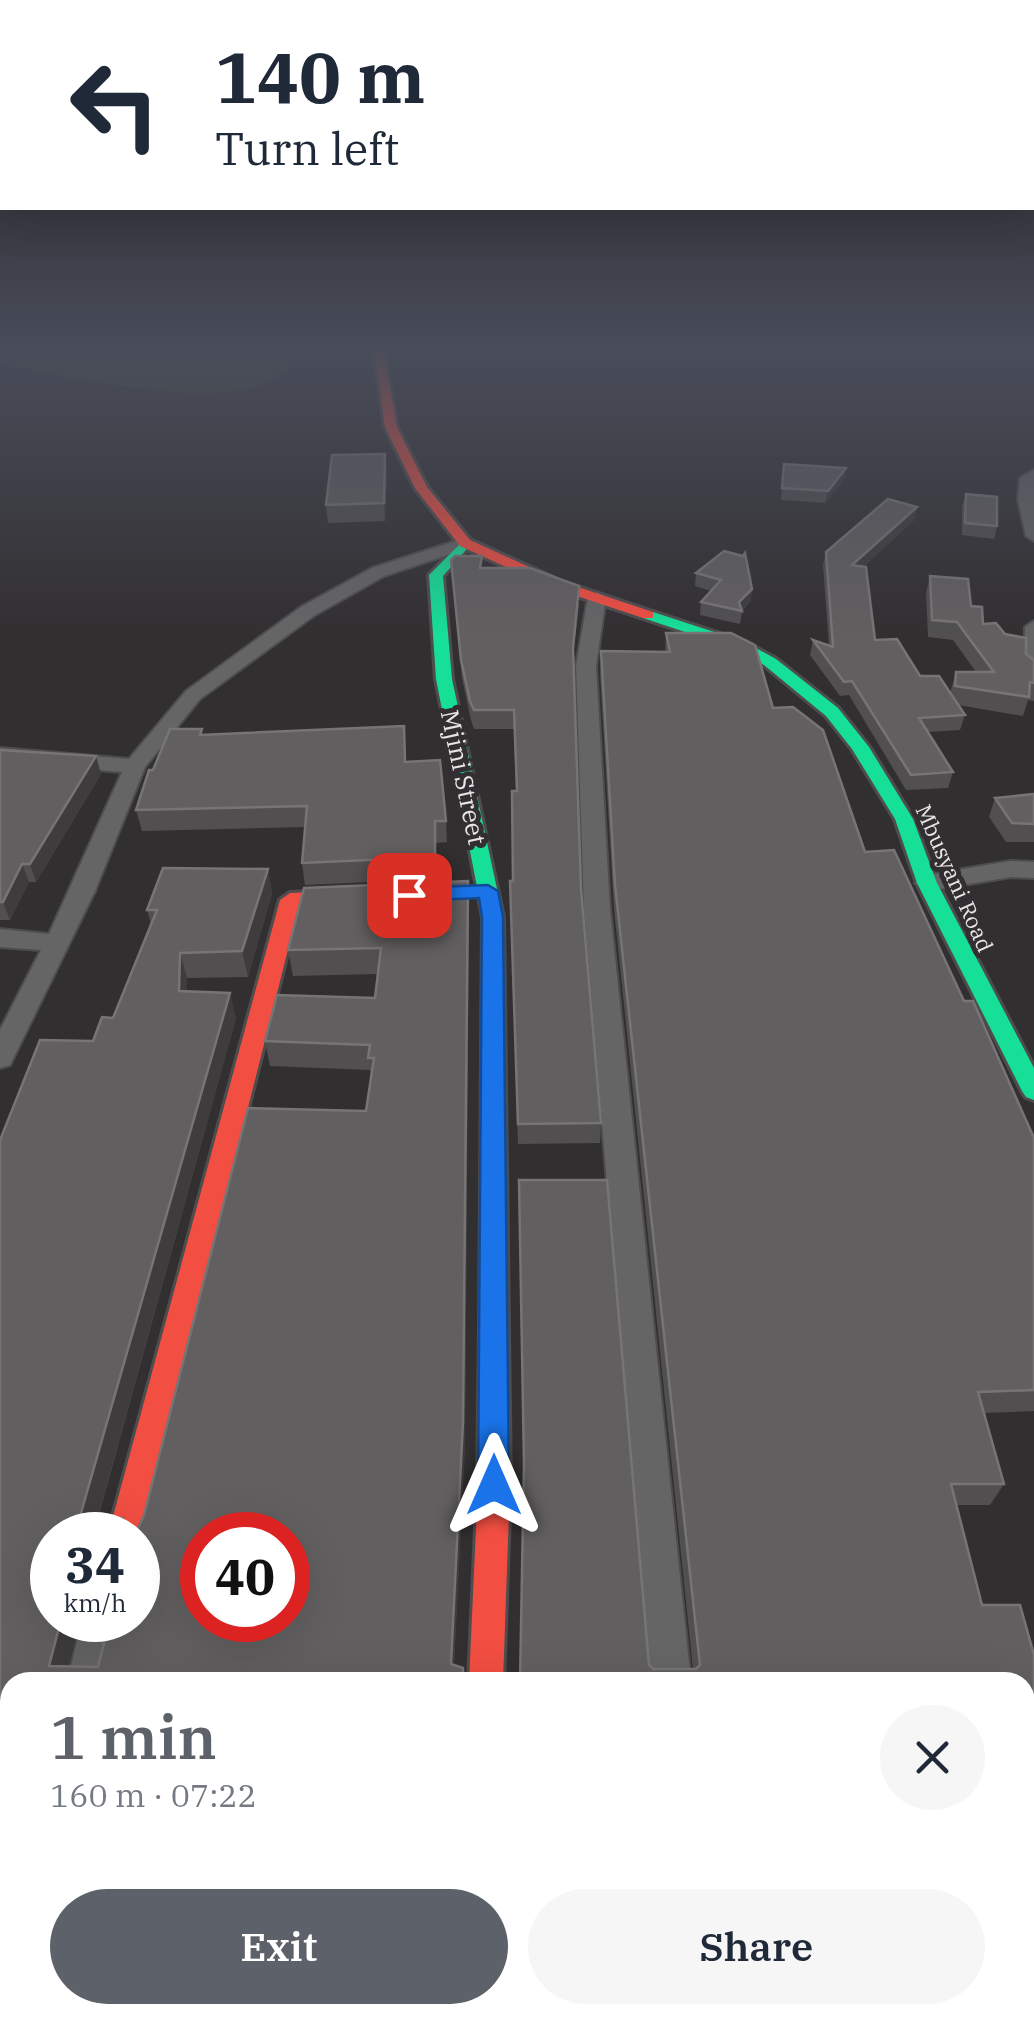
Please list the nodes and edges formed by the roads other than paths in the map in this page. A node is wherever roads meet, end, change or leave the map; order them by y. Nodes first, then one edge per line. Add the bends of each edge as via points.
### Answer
1 (401, 446) edge
2 (1034, 474) edge
3 (1034, 536) edge
4 (465, 543) junction
5 (597, 598) junction
6 (1034, 627) edge
7 (1034, 672) edge
8 (0, 755) edge
9 (135, 766) junction
10 (1034, 870) edge
11 (926, 883) junction
12 (369, 896) edge
13 (0, 938) edge
14 (58, 943) junction
15 (0, 1058) edge
16 (1034, 1091) edge
17 (130, 1512) edge
18 (98, 1642) edge
19 (90, 1672) edge
20 (486, 1672) edge
21 (669, 1672) edge

1 - 4 street, Mbusyani Road via 421,488
2 - 3 street via 1026,500
4 - 5 street, Mbusyani Road
4 - 9 street via 378,572 308,611 193,695
4 - 20 street, Mjini Street via 436,575 444,680 478,892 493,917 494,1485
5 - 11 street, Mbusyani Road via 739,645 832,712 904,820
5 - 21 street via 586,666 598,910
6 - 7 street
8 - 9 street
9 - 14 street
10 - 11 street
11 - 16 street, Mbusyani Road
12 - 17 street via 290,900
13 - 14 street
14 - 15 street
18 - 19 street

